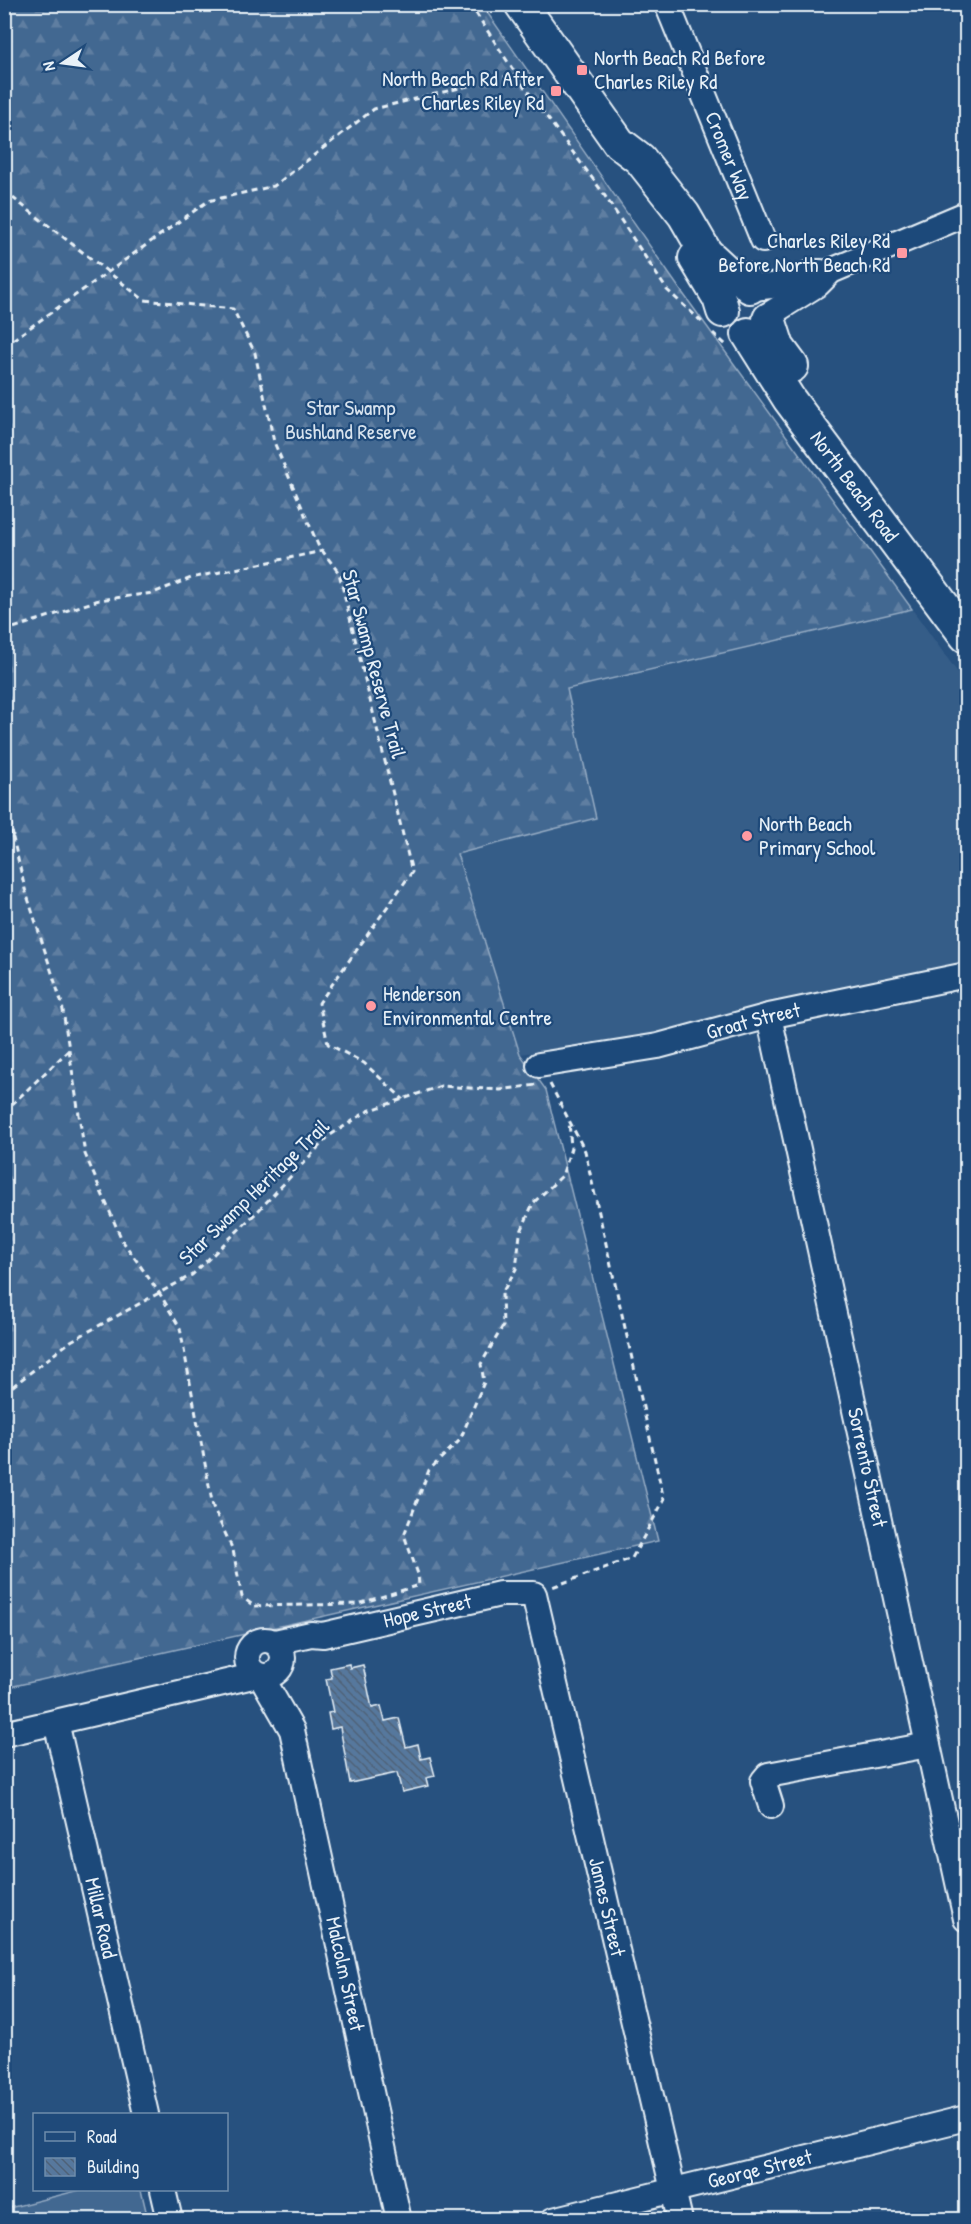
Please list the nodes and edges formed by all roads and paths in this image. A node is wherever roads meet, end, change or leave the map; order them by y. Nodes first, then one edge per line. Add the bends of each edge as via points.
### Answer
1 (470, 4) edge
2 (521, 4) edge
3 (667, 4) edge
4 (525, 72) dead end
5 (516, 74) junction
6 (620, 143) junction
7 (4, 191) edge
8 (966, 214) edge
9 (763, 240) dead end
10 (831, 272) junction
11 (109, 273) junction
12 (752, 287) junction
13 (723, 310) junction
14 (755, 330) junction
15 (4, 346) edge
16 (323, 551) junction
17 (966, 612) edge
18 (4, 631) edge
19 (966, 636) edge
20 (4, 780) edge
21 (4, 830) edge
22 (13, 838) junction
23 (966, 975) edge
24 (769, 1016) junction
25 (70, 1049) junction
26 (544, 1074) junction
27 (403, 1099) junction
28 (4, 1112) edge
29 (569, 1121) junction
30 (160, 1294) junction
31 (4, 1393) edge
32 (534, 1594) junction
33 (267, 1663) junction
34 (57, 1722) junction
35 (4, 1734) edge
36 (928, 1745) junction
37 (771, 1806) dead end
38 (966, 1919) edge
39 (146, 2113) edge
40 (966, 2118) edge
41 (673, 2190) junction
42 (163, 2191) edge
43 (170, 2220) edge
44 (399, 2220) edge
45 (553, 2220) edge
46 (680, 2220) edge

1 - 5 path
2 - 6 main road, North Beach Road
3 - 9 street, Cromer Way
4 - 5 path
5 - 11 path via 374,109 274,186 208,201
5 - 14 path via 601,190 667,290
6 - 12 main road, North Beach Road via 640,159 684,214 706,254 731,276
6 - 13 main road, North Beach Road via 629,170 696,260
7 - 11 path, Star Swamp Reserve Trail
8 - 10 street
10 - 12 street via 813,272 779,285
10 - 14 street
11 - 15 path
11 - 16 path, Star Swamp Reserve Trail via 144,300 233,309 255,353 274,442
12 - 13 main road via 734,290
12 - 14 main road, North Beach Road via 767,298
13 - 14 main road, North Beach Road via 728,325 741,333
14 - 17 main road, North Beach Road via 778,347
14 - 19 main road, North Beach Road via 789,399
16 - 18 path via 191,578 153,593 99,600
16 - 27 path, Star Swamp Reserve Trail via 339,573 412,872 319,1003 328,1044 364,1063
20 - 22 path
21 - 22 path
22 - 25 path via 62,1004
23 - 24 street, Groat Street
24 - 26 street, Groat Street
24 - 36 street, Sorrento Street
25 - 28 path
25 - 30 path via 85,1154 123,1240
26 - 27 path, Star Swamp Heritage Trail via 500,1090 441,1086
26 - 29 path
27 - 30 path, Star Swamp Heritage Trail via 368,1111 329,1136 192,1275
29 - 30 path via 571,1148 562,1176 533,1203 520,1234 516,1269 502,1293 503,1326 481,1364 484,1382 460,1440 429,1470 404,1535 419,1585 358,1604 254,1606 242,1598 233,1550 213,1507 180,1328
29 - 32 path via 585,1151 664,1500 632,1558
30 - 31 path, Star Swamp Heritage Trail via 71,1341
32 - 33 street, Hope Street via 500,1594 323,1635 311,1634
32 - 41 street, James Street
33 - 34 street, Hope Street via 189,1691
33 - 44 street, Malcolm Street via 292,1730
34 - 35 street, Hope Street
34 - 39 street, Millar Road
36 - 37 street via 768,1775 763,1781
36 - 38 street, Sorrento Street
40 - 41 street, George Street
41 - 45 street, George Street
41 - 46 street, James Street
42 - 43 street

